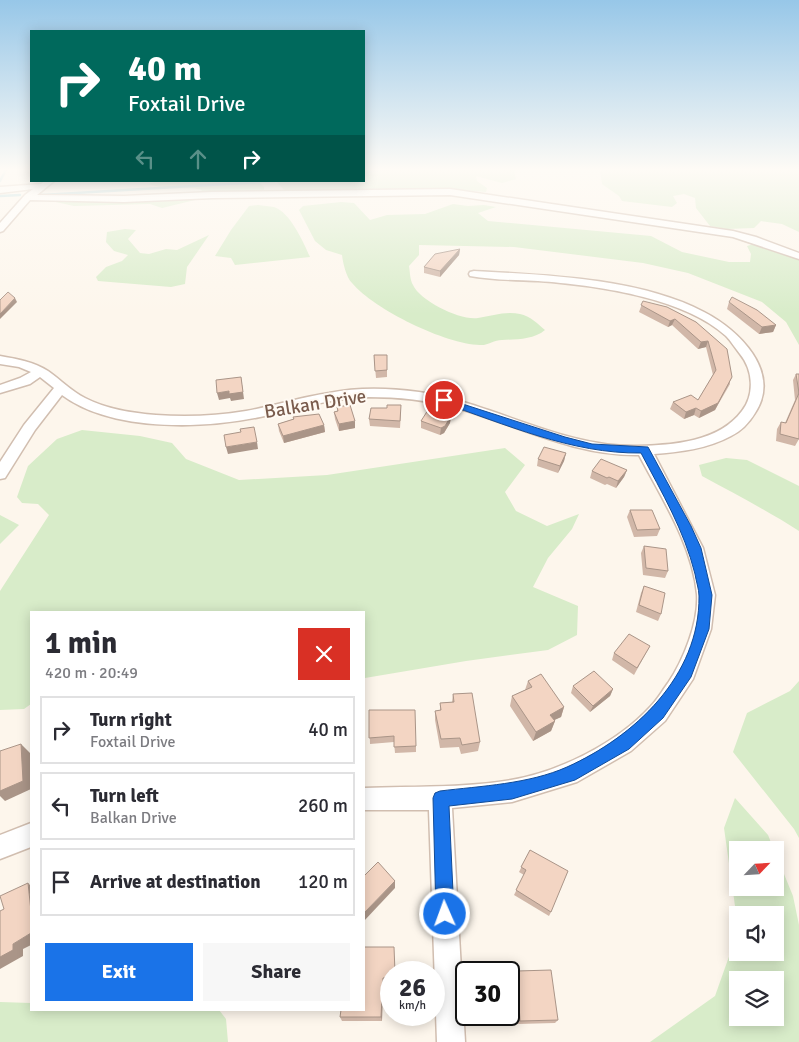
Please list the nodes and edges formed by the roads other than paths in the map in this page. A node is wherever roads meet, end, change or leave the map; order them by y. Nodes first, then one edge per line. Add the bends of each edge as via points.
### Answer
1 (11, 217) edge
2 (616, 217) edge
3 (0, 229) edge
4 (799, 256) edge
5 (474, 274) dead end
6 (0, 360) edge
7 (40, 372) junction
8 (61, 388) junction
9 (0, 389) edge
10 (644, 450) junction
11 (0, 474) edge
12 (440, 798) junction
13 (365, 799) edge
14 (30, 835) edge
15 (0, 847) edge
16 (451, 1042) edge

1 - 3 street
2 - 4 street via 733,234
5 - 10 street, Balkan Drive via 529,277 631,290 678,304 720,327 737,341 755,368 758,384 756,400 746,418 731,431 707,441
6 - 7 street, Balkan Drive via 20,363
7 - 8 street, Balkan Drive
7 - 9 street
8 - 10 street, Balkan Drive via 83,402 106,410 142,418 180,420 218,419 339,395 386,393 418,396 444,400 592,447
8 - 11 street via 29,428
10 - 12 street via 695,548 706,595 702,629 686,673 658,714 623,744 569,774 512,791
12 - 13 street
12 - 16 street
14 - 15 street

